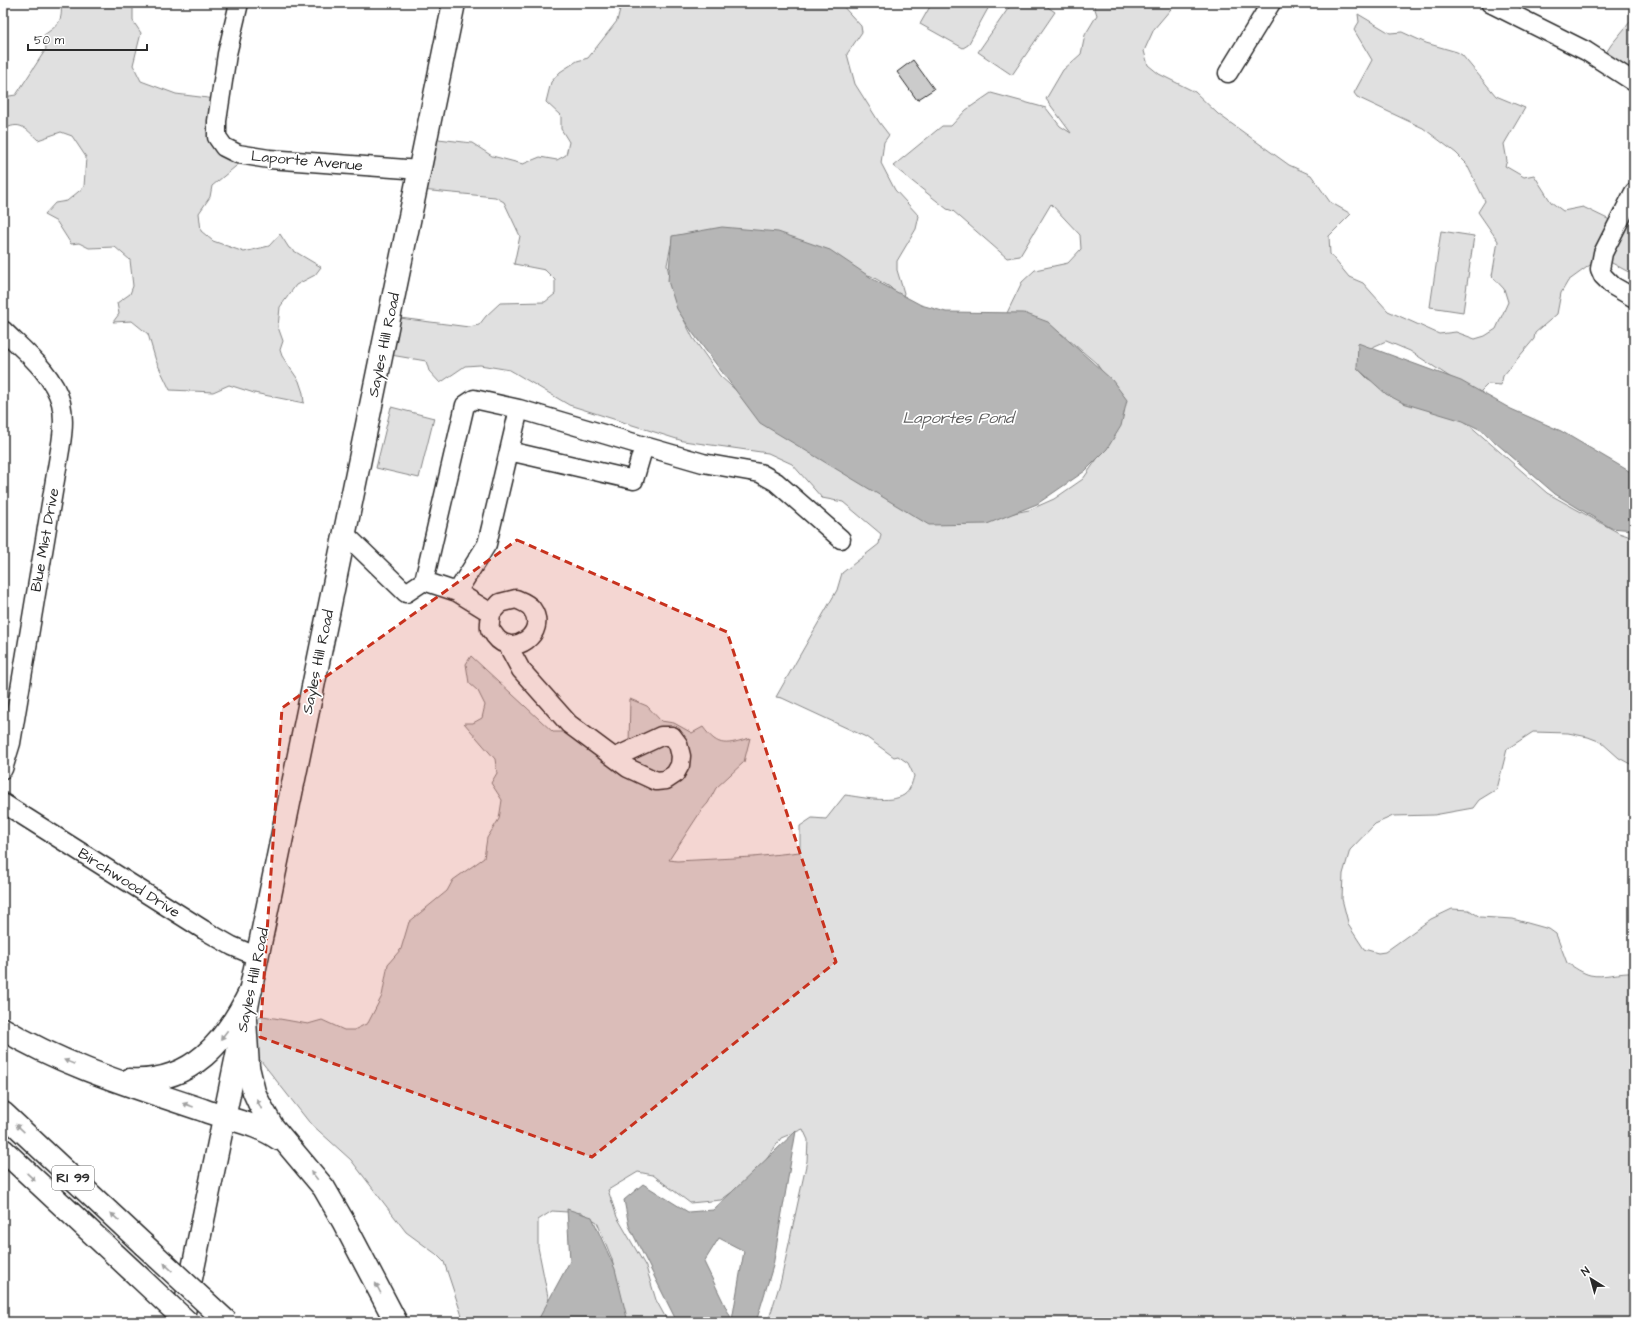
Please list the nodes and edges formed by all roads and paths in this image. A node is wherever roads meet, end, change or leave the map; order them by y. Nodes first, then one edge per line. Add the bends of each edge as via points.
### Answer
1 (239, 3) edge
2 (454, 3) edge
3 (1271, 3) edge
4 (1490, 3) edge
5 (1228, 72) dead end
6 (1634, 82) edge
7 (420, 170) junction
8 (1634, 192) edge
9 (1634, 298) edge
10 (3, 330) edge
11 (519, 409) junction
12 (644, 446) junction
13 (509, 451) junction
14 (345, 534) junction
15 (841, 539) dead end
16 (424, 581) junction
17 (457, 592) junction
18 (491, 613) junction
19 (507, 644) junction
20 (616, 757) dead end
21 (3, 769) edge
22 (3, 803) edge
23 (258, 957) junction
24 (251, 990) junction
25 (245, 1020) junction
26 (3, 1029) edge
27 (105, 1076) junction
28 (3, 1113) edge
29 (224, 1118) junction
30 (3, 1150) edge
31 (299, 1157) junction
32 (182, 1322) edge
33 (187, 1322) edge
34 (227, 1322) edge
35 (396, 1322) edge

1 - 7 street, Laporte Avenue via 227,54 217,121 217,137 224,147 238,154 269,159
2 - 7 main road, Sayles Hill Road
3 - 5 street
4 - 6 street via 1586,51
7 - 14 main road, Sayles Hill Road
8 - 9 street via 1603,253 1600,269 1613,286
10 - 21 street, Blue Mist Drive via 47,376 61,403 62,421 60,456 11,743
11 - 12 street
11 - 13 street
11 - 16 street via 474,399 465,405
12 - 13 street via 634,480
12 - 15 street via 703,463 760,473 776,482
13 - 17 street via 487,544
14 - 16 street via 406,593
14 - 23 main road, Sayles Hill Road
16 - 17 street
17 - 18 street
18 - 19 street via 490,629 499,641
18 - 19 street via 500,603 516,598 532,608 536,620 535,630 526,641 514,646
19 - 20 street via 521,670 569,724
22 - 23 street, Birchwood Drive via 198,926 232,946
23 - 24 main road, Sayles Hill Road
24 - 25 main road, Sayles Hill Road
24 -> 27 main road via 221,1039 205,1056 187,1069 168,1077 146,1081
25 - 29 main road, Sayles Hill Road
31 -> 25 main road via 272,1126 254,1092 248,1067
27 -> 26 main road via 62,1059
29 -> 27 main road
34 -> 28 main road, RI 99, bridge
29 - 31 main road via 253,1125 270,1133
29 - 32 main road, Sayles Hill Road
30 -> 33 main road, RI 99, bridge
35 -> 31 main road via 333,1203

